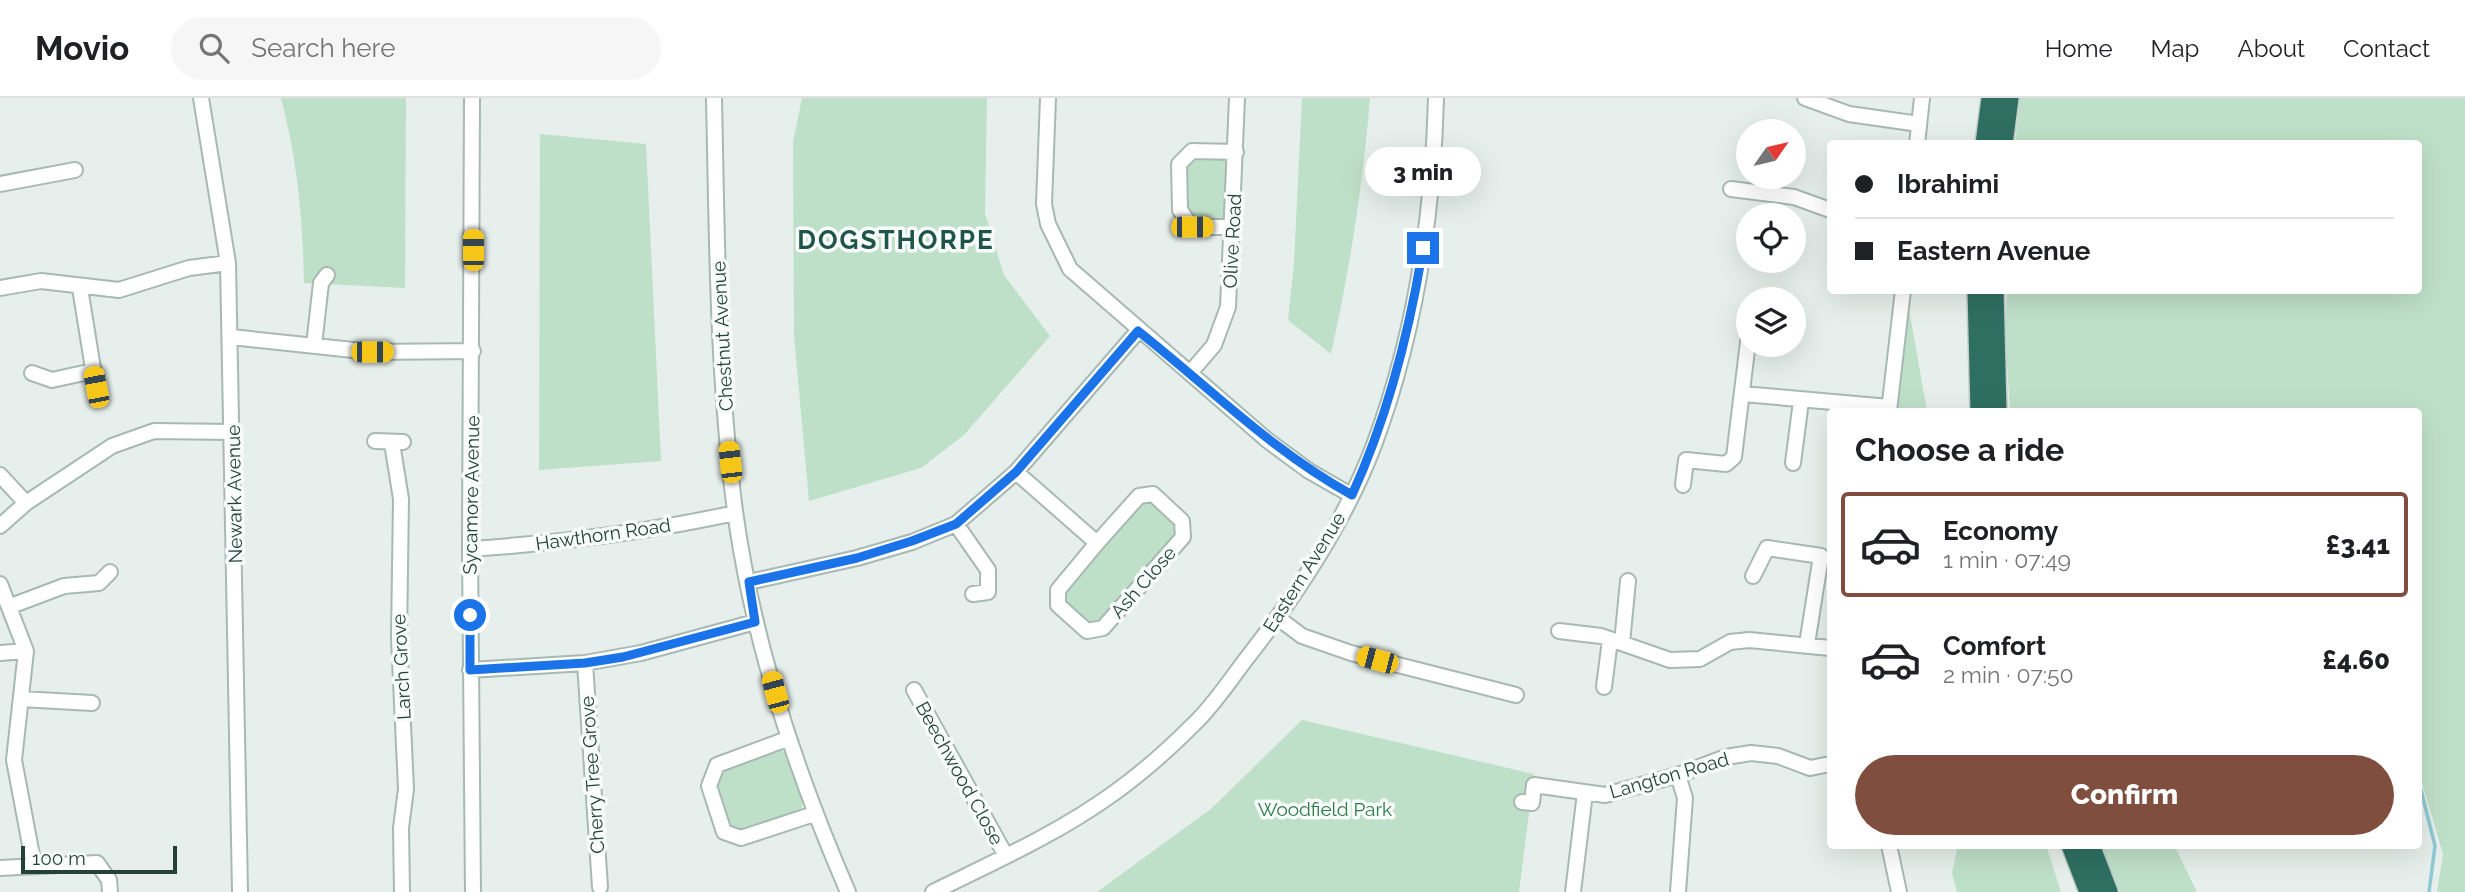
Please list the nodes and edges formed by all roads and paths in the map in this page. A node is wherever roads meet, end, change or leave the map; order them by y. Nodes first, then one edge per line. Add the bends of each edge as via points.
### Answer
1 (201, 98) edge
2 (472, 98) edge
3 (714, 98) edge
4 (1048, 98) edge
5 (1237, 98) edge
6 (1436, 98) edge
7 (1922, 98) edge
8 (1992, 98) edge
9 (2008, 98) edge
10 (1813, 100) edge
11 (1919, 124) junction
12 (1917, 140) edge
13 (1987, 140) edge
14 (2003, 140) edge
15 (1236, 152) junction
16 (75, 170) dead end
17 (0, 184) edge
18 (1731, 189) dead end
19 (1827, 209) edge
20 (1234, 227) junction
21 (228, 263) junction
22 (327, 275) dead end
23 (0, 288) edge
24 (80, 288) junction
25 (1903, 294) edge
26 (1978, 294) edge
27 (1993, 294) edge
28 (1138, 331) junction
29 (231, 337) junction
30 (314, 345) junction
31 (473, 351) junction
32 (1746, 357) edge
33 (93, 371) junction
34 (32, 373) dead end
35 (1190, 373) junction
36 (96, 387) dead end
37 (1742, 394) junction
38 (1801, 401) junction
39 (1878, 408) edge
40 (1889, 408) edge
41 (1980, 408) edge
42 (1996, 408) edge
43 (233, 432) junction
44 (375, 441) dead end
45 (1793, 463) dead end
46 (1016, 472) junction
47 (0, 475) edge
48 (1683, 485) dead end
49 (1352, 495) junction
50 (26, 503) junction
51 (735, 513) junction
52 (956, 524) junction
53 (0, 526) edge
54 (1097, 543) junction
55 (470, 549) junction
56 (110, 572) dead end
57 (1753, 576) dead end
58 (1628, 581) dead end
59 (749, 582) junction
60 (0, 584) edge
61 (972, 594) dead end
62 (11, 606) junction
63 (1278, 618) junction
64 (755, 622) junction
65 (1559, 631) dead end
66 (1616, 641) junction
67 (1807, 644) junction
68 (1827, 647) edge
69 (26, 652) junction
70 (0, 653) edge
71 (585, 663) junction
72 (470, 670) junction
73 (1604, 687) dead end
74 (914, 690) dead end
75 (1516, 695) dead end
76 (21, 699) junction
77 (92, 703) dead end
78 (389, 735) dead end
79 (405, 735) junction
80 (787, 739) junction
81 (1827, 765) edge
82 (1678, 775) junction
83 (1585, 793) junction
84 (1522, 802) dead end
85 (814, 814) junction
86 (1890, 849) edge
87 (2074, 849) edge
88 (2091, 849) edge
89 (1006, 856) junction
90 (34, 866) junction
91 (0, 868) edge
92 (600, 887) dead end
93 (110, 892) edge
94 (240, 892) edge
95 (402, 892) edge
96 (473, 892) edge
97 (848, 892) edge
98 (933, 892) edge
99 (1573, 892) edge
100 (1678, 892) edge
101 (1899, 892) edge
102 (2090, 892) edge
103 (2107, 892) edge

1 - 21 street, Newark Avenue
2 - 31 street, Sycamore Avenue
3 - 51 street, Chestnut Avenue via 722,380
4 - 28 street via 1044,204 1048,224 1070,269
5 - 15 street, Olive Road
6 - 49 street, Eastern Avenue via 1435,152 1412,314 1374,446
7 - 11 street
8 - 13 highway
9 - 14 highway
10 - 11 street via 1849,114
11 - 12 street
15 - 20 street, Olive Road
15 - 20 street via 1192,151 1179,164 1180,210 1192,227
16 - 17 street
18 - 19 street via 1794,197
20 - 35 street, Olive Road via 1226,316 1214,345
21 - 24 street via 189,268 120,290
21 - 29 street, Newark Avenue
22 - 30 street via 321,283
23 - 24 street via 41,281
24 - 33 street
25 - 40 street
26 - 41 highway
27 - 42 highway
28 - 35 street
28 - 46 street
29 - 30 street
29 - 43 street, Newark Avenue
30 - 31 street via 372,352
31 - 55 street, Sycamore Avenue
32 - 37 street
33 - 34 street via 52,380
33 - 36 street
35 - 49 street via 1266,440
37 - 38 street
37 - 48 street via 1734,457 1726,464 1686,460
38 - 39 street
38 - 45 street
43 - 50 street via 154,431 111,446
43 - 94 street, Newark Avenue
44 - 79 street, Larch Grove via 397,442
46 - 52 street
46 - 54 street
47 - 50 street
49 - 63 street, Eastern Avenue
50 - 53 street
51 - 55 street, Hawthorn Road via 541,544
51 - 59 street, Chestnut Avenue
52 - 59 street via 857,558
52 - 61 street via 988,570 988,592
54 - 54 street, Ash Close via 1139,496 1153,494 1182,521 1183,537 1103,628 1087,631 1058,606 1058,590
55 - 72 street, Sycamore Avenue
56 - 62 street via 99,583 64,586
57 - 67 street via 1767,548 1821,556
58 - 66 street
59 - 64 street, Chestnut Avenue
60 - 62 street
62 - 69 street
63 - 75 street via 1302,636 1351,653
63 - 89 street, Eastern Avenue via 1196,723 1114,793
64 - 71 street
64 - 80 street, Chestnut Avenue
65 - 66 street
66 - 67 street via 1670,660 1700,659 1735,641
66 - 73 street
67 - 68 street
69 - 70 street
69 - 76 street
71 - 72 street
71 - 92 street, Cherry Tree Grove
72 - 96 street, Sycamore Avenue
74 - 89 street, Beechwood Close
76 - 77 street
76 - 90 street via 14,760
78 - 79 street
79 - 95 street, Larch Grove
80 - 85 street, Chestnut Avenue
80 - 85 street via 716,765 709,786 724,832 741,838
81 - 82 street, Langton Road via 1810,768 1779,756 1751,753
82 - 83 street, Langton Road via 1605,795
82 - 100 street via 1685,798
83 - 84 street, Langton Road via 1534,785 1532,803
83 - 99 street
85 - 97 street, Chestnut Avenue
86 - 101 street
87 - 102 highway
88 - 103 highway
89 - 98 street, Eastern Avenue
90 - 91 street
90 - 93 street via 97,863 109,880

